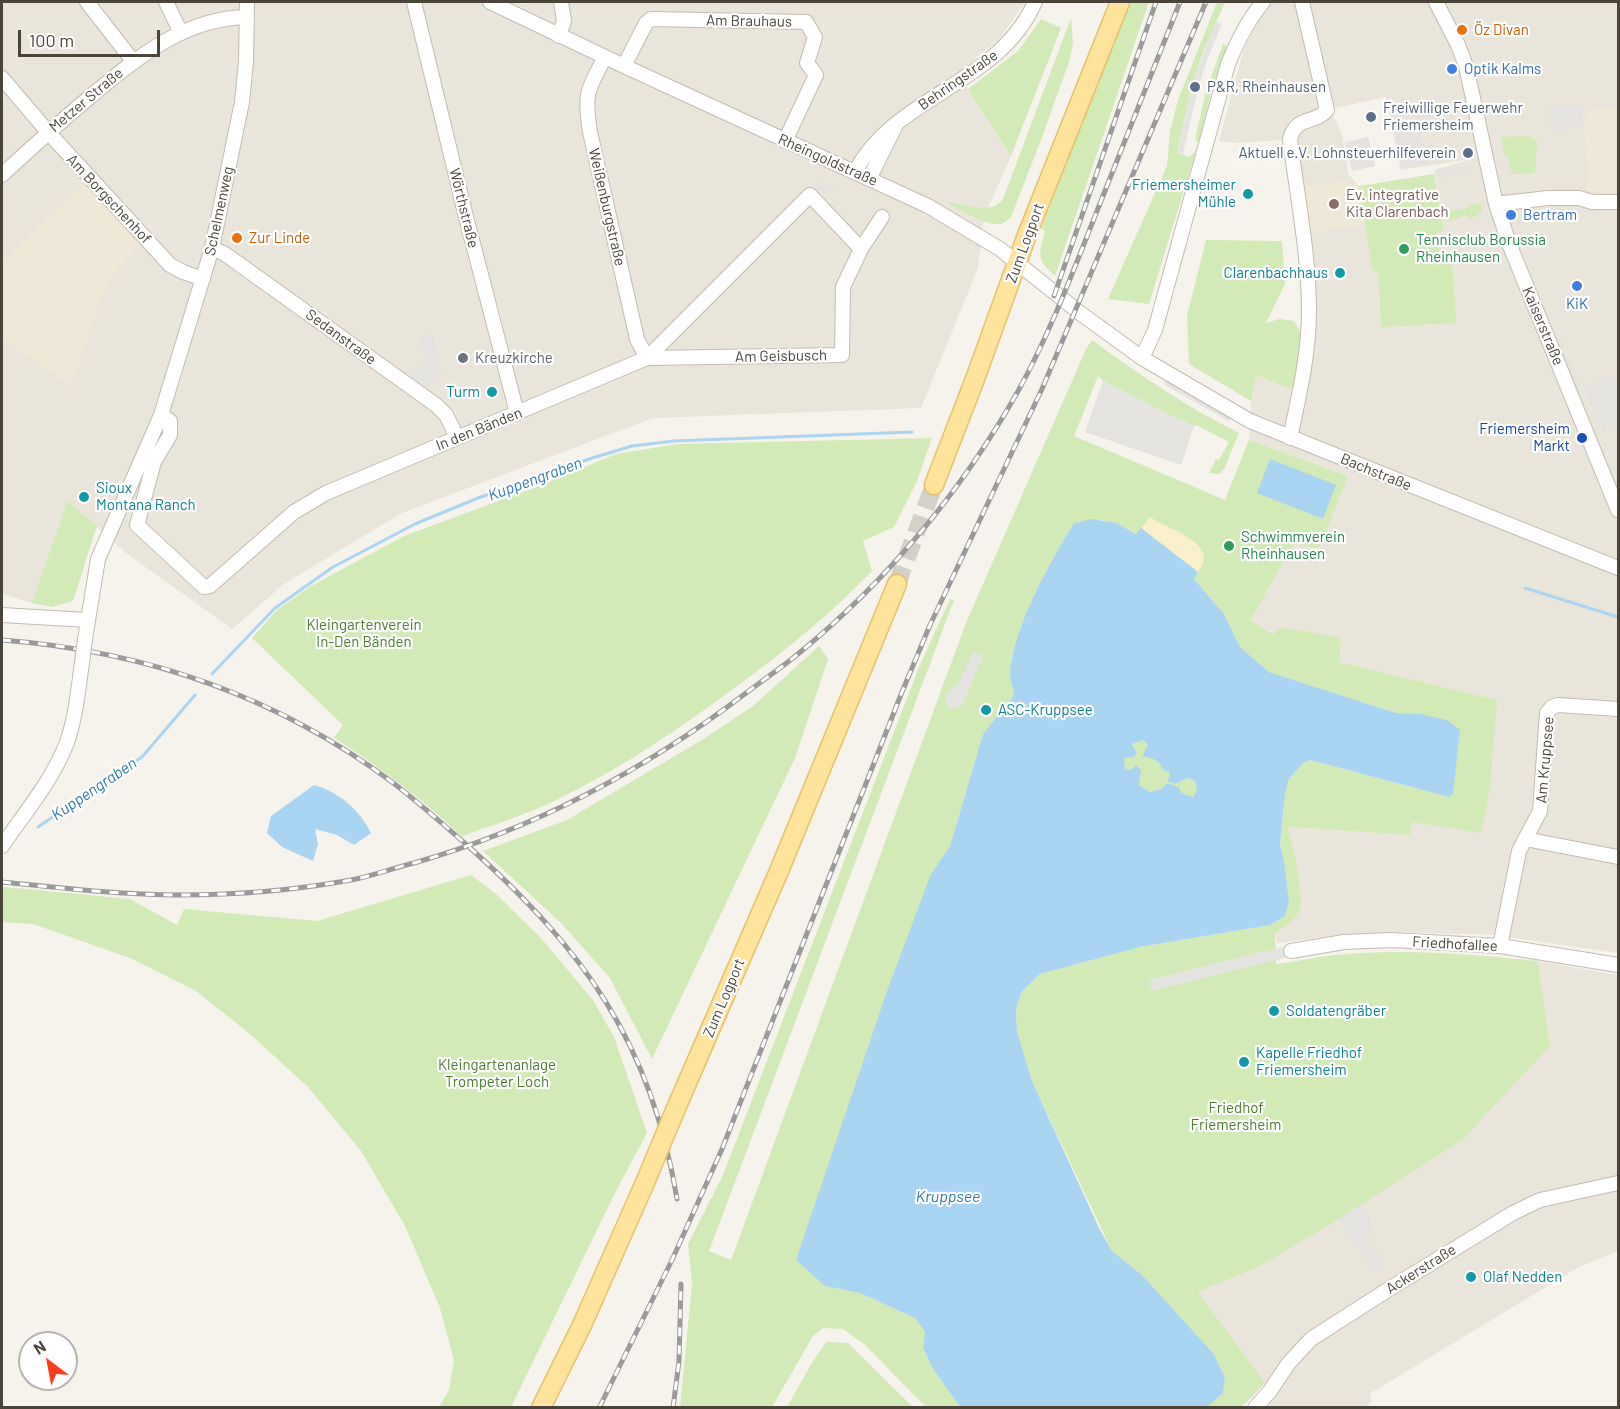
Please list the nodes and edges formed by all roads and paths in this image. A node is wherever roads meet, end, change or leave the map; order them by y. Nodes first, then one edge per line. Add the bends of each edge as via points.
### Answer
1 (87, 2) edge
2 (166, 2) edge
3 (247, 2) edge
4 (414, 2) edge
5 (490, 2) edge
6 (561, 2) edge
7 (1035, 2) edge
8 (1120, 2) edge
9 (1263, 2) edge
10 (1302, 2) edge
11 (1436, 2) edge
12 (247, 17) junction
13 (181, 33) junction
14 (559, 36) junction
15 (604, 57) junction
16 (133, 62) junction
17 (624, 66) junction
18 (2, 78) edge
19 (896, 124) junction
20 (48, 132) junction
21 (785, 141) junction
22 (855, 172) junction
23 (2, 176) edge
24 (869, 179) junction
25 (1618, 202) edge
26 (1496, 204) junction
27 (882, 217) dead end
28 (213, 248) junction
29 (861, 249) junction
30 (1018, 263) junction
31 (203, 279) junction
32 (1142, 357) junction
33 (647, 358) junction
34 (517, 413) junction
35 (161, 415) junction
36 (457, 437) junction
37 (1290, 438) junction
38 (934, 485) tunnel mouth
39 (1618, 510) edge
40 (1618, 568) edge
41 (897, 584) tunnel mouth
42 (2, 615) edge
43 (87, 620) junction
44 (1618, 709) edge
45 (1525, 839) junction
46 (2, 846) edge
47 (1618, 857) edge
48 (1500, 946) junction
49 (1291, 951) dead end
50 (1618, 965) edge
51 (1618, 1183) edge
52 (541, 1407) edge
53 (1255, 1407) edge

1 - 16 street
2 - 13 street
3 - 12 street, Schelmenweg
4 - 34 street, Wörthstraße
5 - 14 street, Rheingoldstraße
6 - 14 street via 564,21
7 - 19 street, Behringstraße via 1017,32 991,60
8 - 30 main road, Zum Logport
9 - 32 street via 1228,64 1155,330
10 - 37 street via 1327,110 1299,123 1290,139 1308,274 1309,313 1305,368
11 - 26 street, Kaiserstraße via 1466,66
12 - 13 street, Metzer Straße via 202,23
12 - 28 street, Schelmenweg via 242,102
13 - 16 street, Metzer Straße
14 - 15 street, Rheingoldstraße
15 - 17 street, Rheingoldstraße
15 - 33 street, Weißenburgstraße via 587,90 586,108 637,339
16 - 20 street, Metzer Straße
17 - 21 street, Rheingoldstraße
17 - 21 street, Am Brauhaus via 651,19 806,22 815,37 807,63 816,75
18 - 20 street, Am Borgschenhof
19 - 22 street, Behringstraße via 864,155
19 - 24 street, Behringstraße
20 - 23 street, Metzer Straße
20 - 31 street, Am Borgschenhof via 170,265
21 - 22 street, Rheingoldstraße
22 - 24 street, Rheingoldstraße
24 - 30 street, Rheingoldstraße via 928,206
25 - 26 street via 1548,198
26 - 39 street, Kaiserstraße
27 - 29 street, Am Geisbusch
28 - 31 street, Schelmenweg
28 - 36 street, Sedanstraße via 436,405
29 - 33 street, In den Bänden via 810,195
29 - 33 street, Am Geisbusch via 843,287 842,355
30 - 32 street, Rheingoldstraße
30 - 38 main road, Zum Logport
31 - 35 street, Schelmenweg
32 - 37 street, Bachstraße via 1250,421
33 - 34 street, In den Bänden
34 - 36 street, In den Bänden
35 - 36 street, In den Bänden via 170,421 170,435 154,462 137,525 204,587 210,586 294,512 326,493
35 - 43 street, Schelmenweg via 98,559
37 - 40 street, Bachstraße
41 - 52 main road, Zum Logport, bridge via 644,1185
42 - 43 street
43 - 46 street, Schelmenweg, bridge via 76,706 66,745 48,780
44 - 45 street, Am Kruppsee via 1558,705 1547,713 1540,812
45 - 47 street
45 - 48 street, Am Kruppsee via 1519,851
48 - 49 street, Friedhofallee via 1391,940 1344,942
48 - 50 street, Friedhofallee
51 - 53 street, Ackerstraße via 1540,1200 1408,1277 1311,1339

